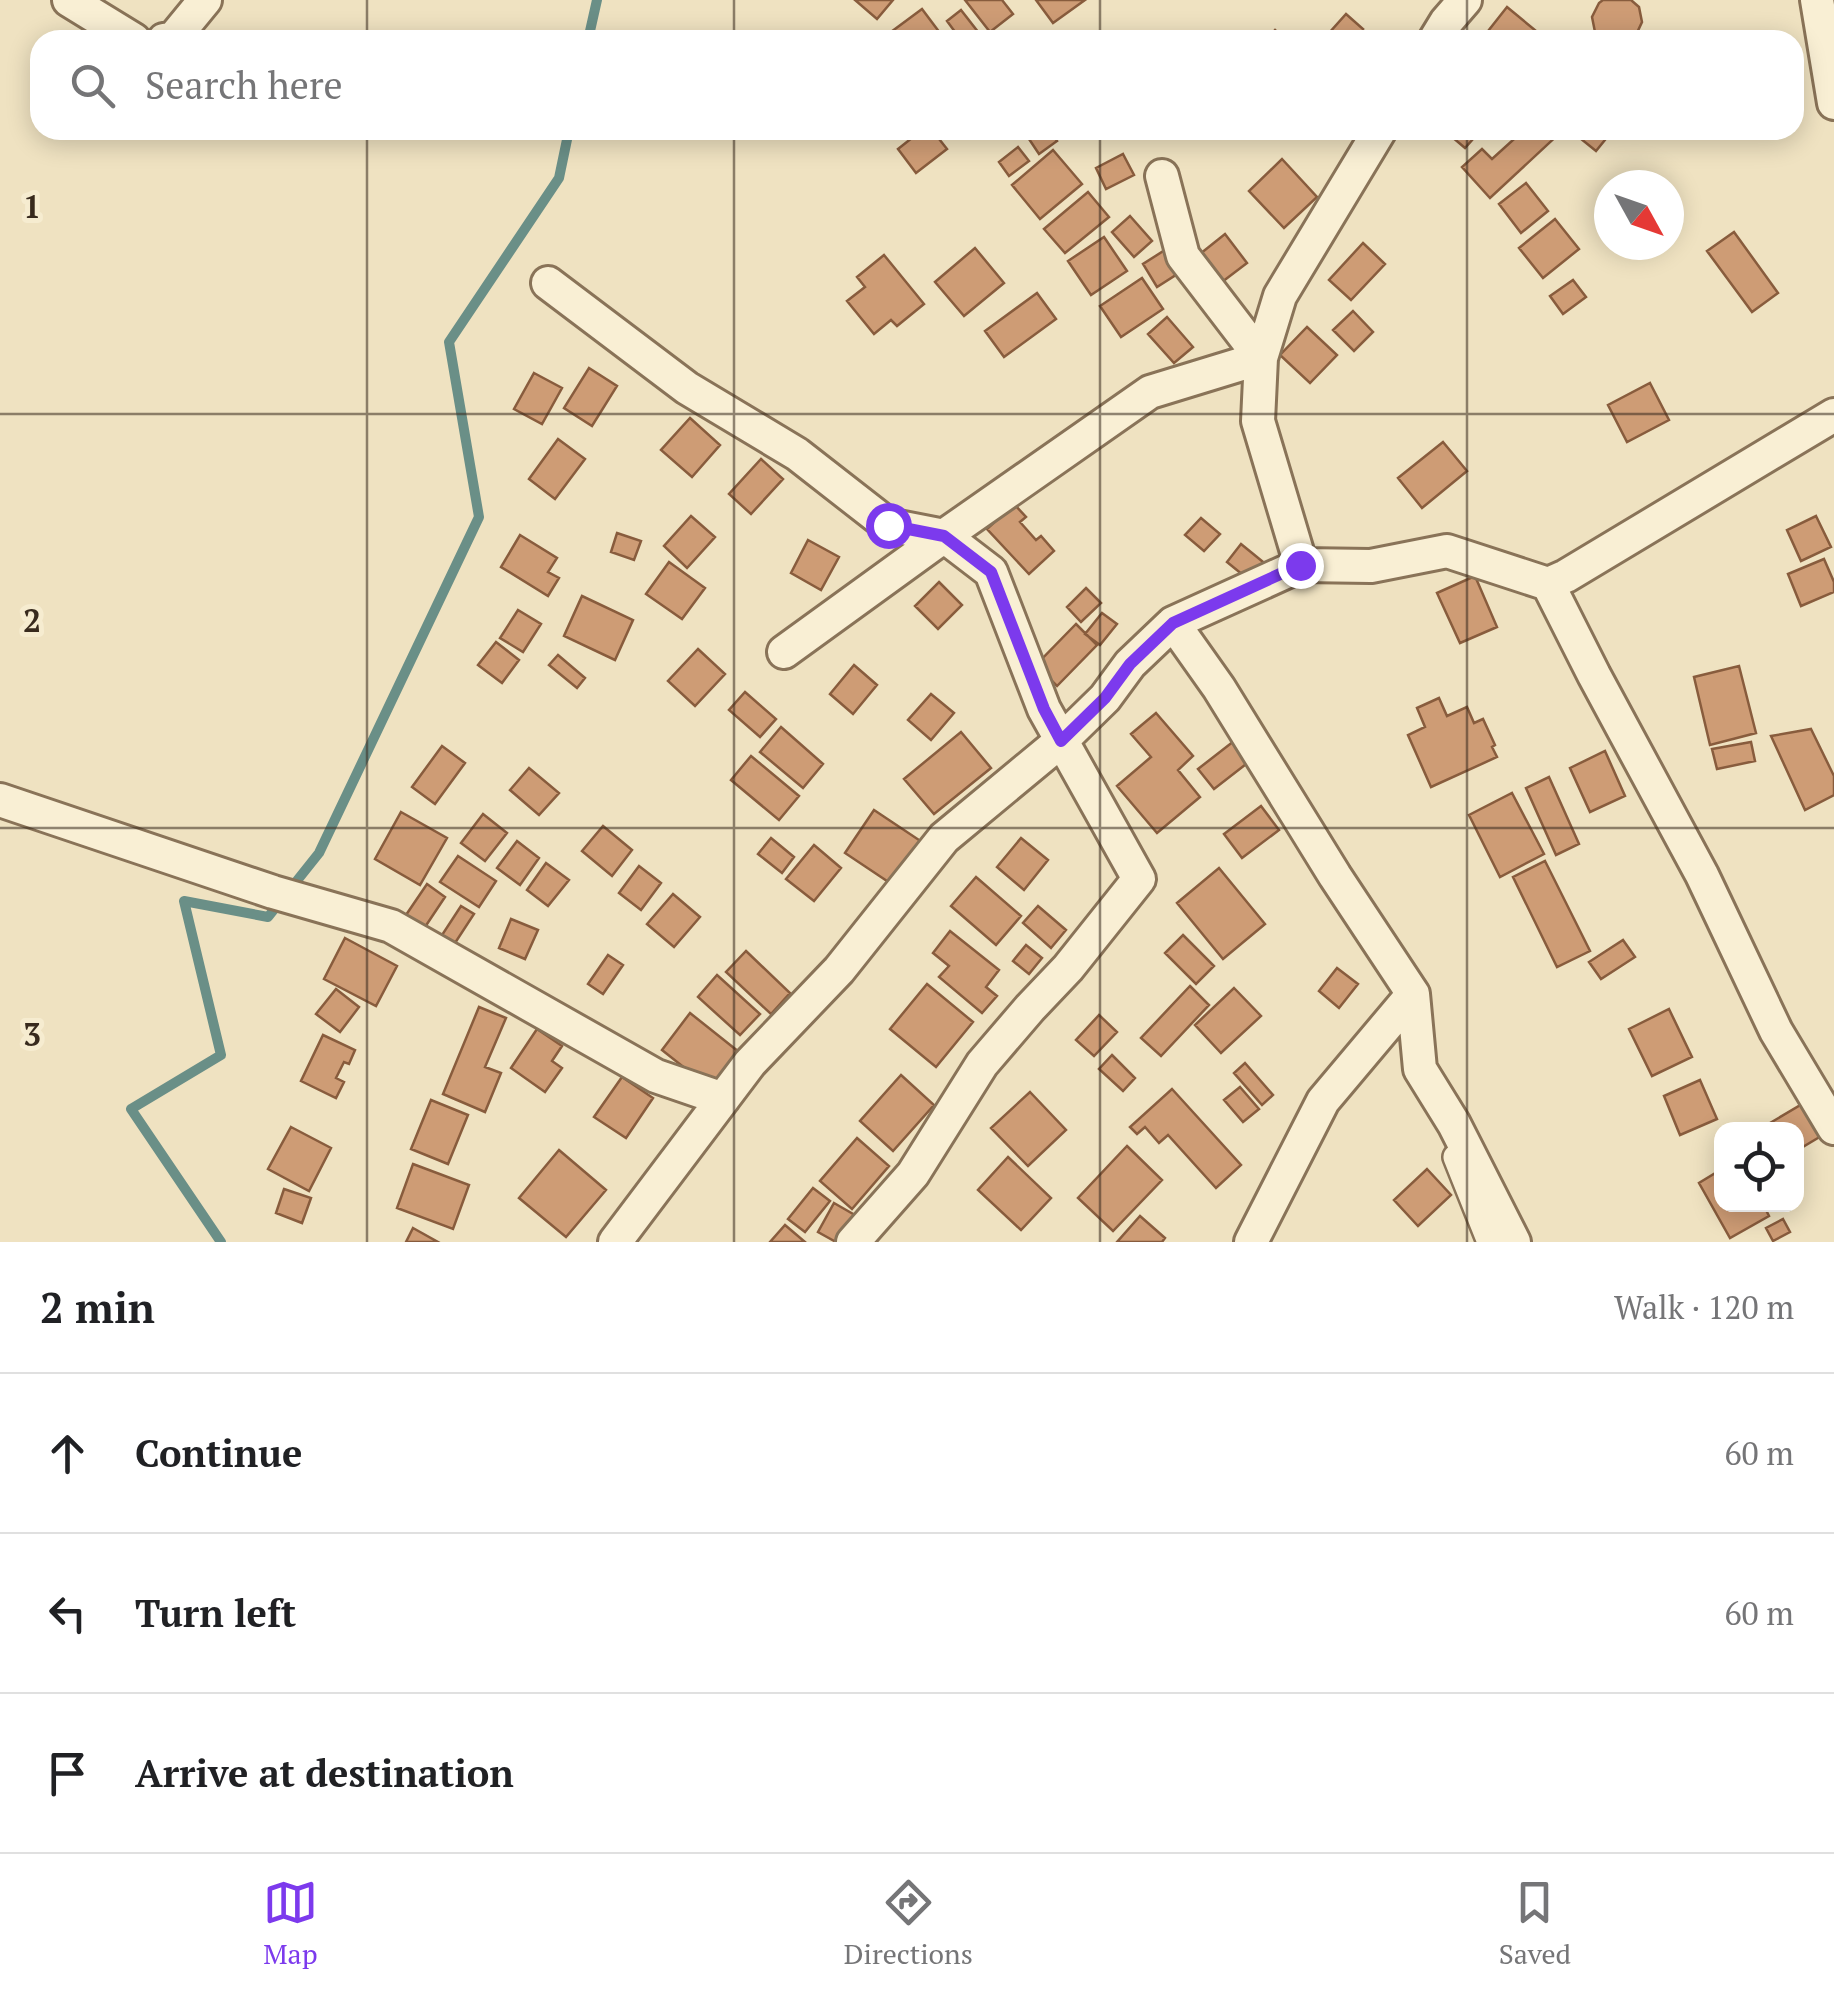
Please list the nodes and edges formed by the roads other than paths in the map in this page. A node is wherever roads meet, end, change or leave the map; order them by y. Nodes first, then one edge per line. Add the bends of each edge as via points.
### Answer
1 (69, 0) edge
2 (206, 0) edge
3 (1465, 0) edge
4 (1817, 0) edge
5 (118, 30) edge
6 (180, 30) edge
7 (1441, 30) edge
8 (1834, 103) edge
9 (1374, 140) edge
10 (1162, 176) dead end
11 (548, 283) dead end
12 (1262, 358) junction
13 (1834, 415) edge
14 (944, 536) junction
15 (1300, 565) junction
16 (1548, 584) junction
17 (1173, 623) junction
18 (784, 652) dead end
19 (1061, 741) junction
20 (0, 800) edge
21 (1414, 994) junction
22 (1420, 1069) junction
23 (724, 1099) junction
24 (1834, 1128) edge
25 (615, 1242) edge
26 (853, 1242) edge
27 (1252, 1242) edge
28 (1490, 1242) edge
29 (1514, 1242) edge

1 - 5 street
2 - 6 street
3 - 7 street
4 - 8 street
9 - 12 street via 1280,296
10 - 12 street via 1183,256
11 - 14 street via 686,388 797,454 888,525
12 - 14 street via 1150,392
12 - 15 street via 1258,420
13 - 16 street
14 - 18 street
14 - 19 street via 991,572
15 - 16 street via 1370,566 1447,551
15 - 17 street
16 - 24 street via 1776,1031
17 - 19 street
17 - 21 street
19 - 23 street via 944,838 840,970
19 - 26 street via 1139,879 982,1064 913,1174
20 - 23 street via 391,926 656,1076
21 - 22 street
21 - 27 street via 1323,1101
22 - 28 street
22 - 29 street
23 - 25 street

